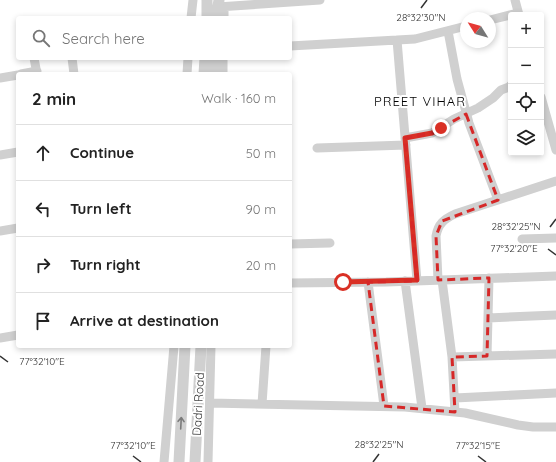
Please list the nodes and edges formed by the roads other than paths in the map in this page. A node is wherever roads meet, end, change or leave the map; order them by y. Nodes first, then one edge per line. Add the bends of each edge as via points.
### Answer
1 (193, 0) edge
2 (207, 0) edge
3 (320, 0) edge
4 (515, 0) edge
5 (219, 8) edge
6 (518, 12) edge
7 (191, 16) edge
8 (207, 16) edge
9 (508, 16) edge
10 (496, 19) edge
11 (460, 28) edge
12 (448, 31) junction
13 (397, 40) junction
14 (292, 46) edge
15 (34, 60) edge
16 (72, 60) edge
17 (188, 60) edge
18 (205, 60) edge
19 (214, 60) edge
20 (224, 60) edge
21 (37, 72) edge
22 (74, 72) edge
23 (187, 72) edge
24 (204, 72) edge
25 (214, 72) edge
26 (223, 72) edge
27 (16, 75) edge
28 (0, 78) edge
29 (508, 87) edge
30 (544, 108) edge
31 (466, 114) junction
32 (406, 142) junction
33 (318, 148) dead end
34 (556, 150) edge
35 (16, 152) edge
36 (0, 155) edge
37 (556, 182) edge
38 (498, 200) junction
39 (16, 228) edge
40 (0, 231) edge
41 (556, 238) edge
42 (522, 239) dead end
43 (330, 243) dead end
44 (292, 244) edge
45 (556, 276) edge
46 (489, 278) junction
47 (417, 280) junction
48 (440, 280) junction
49 (405, 281) junction
50 (368, 282) junction
51 (292, 283) edge
52 (556, 315) edge
53 (488, 318) junction
54 (16, 336) edge
55 (0, 338) edge
56 (174, 348) edge
57 (185, 348) edge
58 (201, 348) edge
59 (211, 348) edge
60 (266, 348) edge
61 (556, 354) edge
62 (488, 356) junction
63 (452, 357) junction
64 (556, 393) edge
65 (454, 398) junction
66 (210, 403) junction
67 (262, 404) junction
68 (384, 406) junction
69 (422, 408) junction
70 (455, 412) junction
71 (556, 427) edge
72 (164, 462) edge
73 (179, 462) edge
74 (195, 462) edge
75 (208, 462) edge

1 - 7 street
2 - 8 street
3 - 5 street
4 - 6 street
9 - 10 street
11 - 12 street
12 - 13 street via 415,39
12 - 31 street
13 - 14 street
13 - 32 street
15 - 21 street
16 - 22 street
17 - 23 street
18 - 24 street
19 - 25 street
20 - 26 street
27 - 28 street
29 - 31 street
30 - 34 street
31 - 32 street via 432,133
31 - 38 street
32 - 33 street
32 - 47 street
35 - 36 street
37 - 38 street
38 - 48 street via 442,221 436,236
39 - 40 street
41 - 42 street
43 - 44 street
45 - 46 street
46 - 48 street
46 - 53 street
47 - 48 street
47 - 49 street
48 - 63 street
49 - 50 street
49 - 69 street
50 - 51 street
50 - 68 street
52 - 53 street
53 - 62 street
54 - 55 street
56 - 72 street
73 -> 57 street, Dadri Road
58 - 74 street, Dadri Road
59 - 66 street
60 - 67 street
61 - 62 street
62 - 63 street
63 - 65 street
64 - 65 street
65 - 70 street
66 - 67 street
66 - 75 street
67 - 68 street
68 - 69 street
69 - 70 street
70 - 71 street via 518,425

